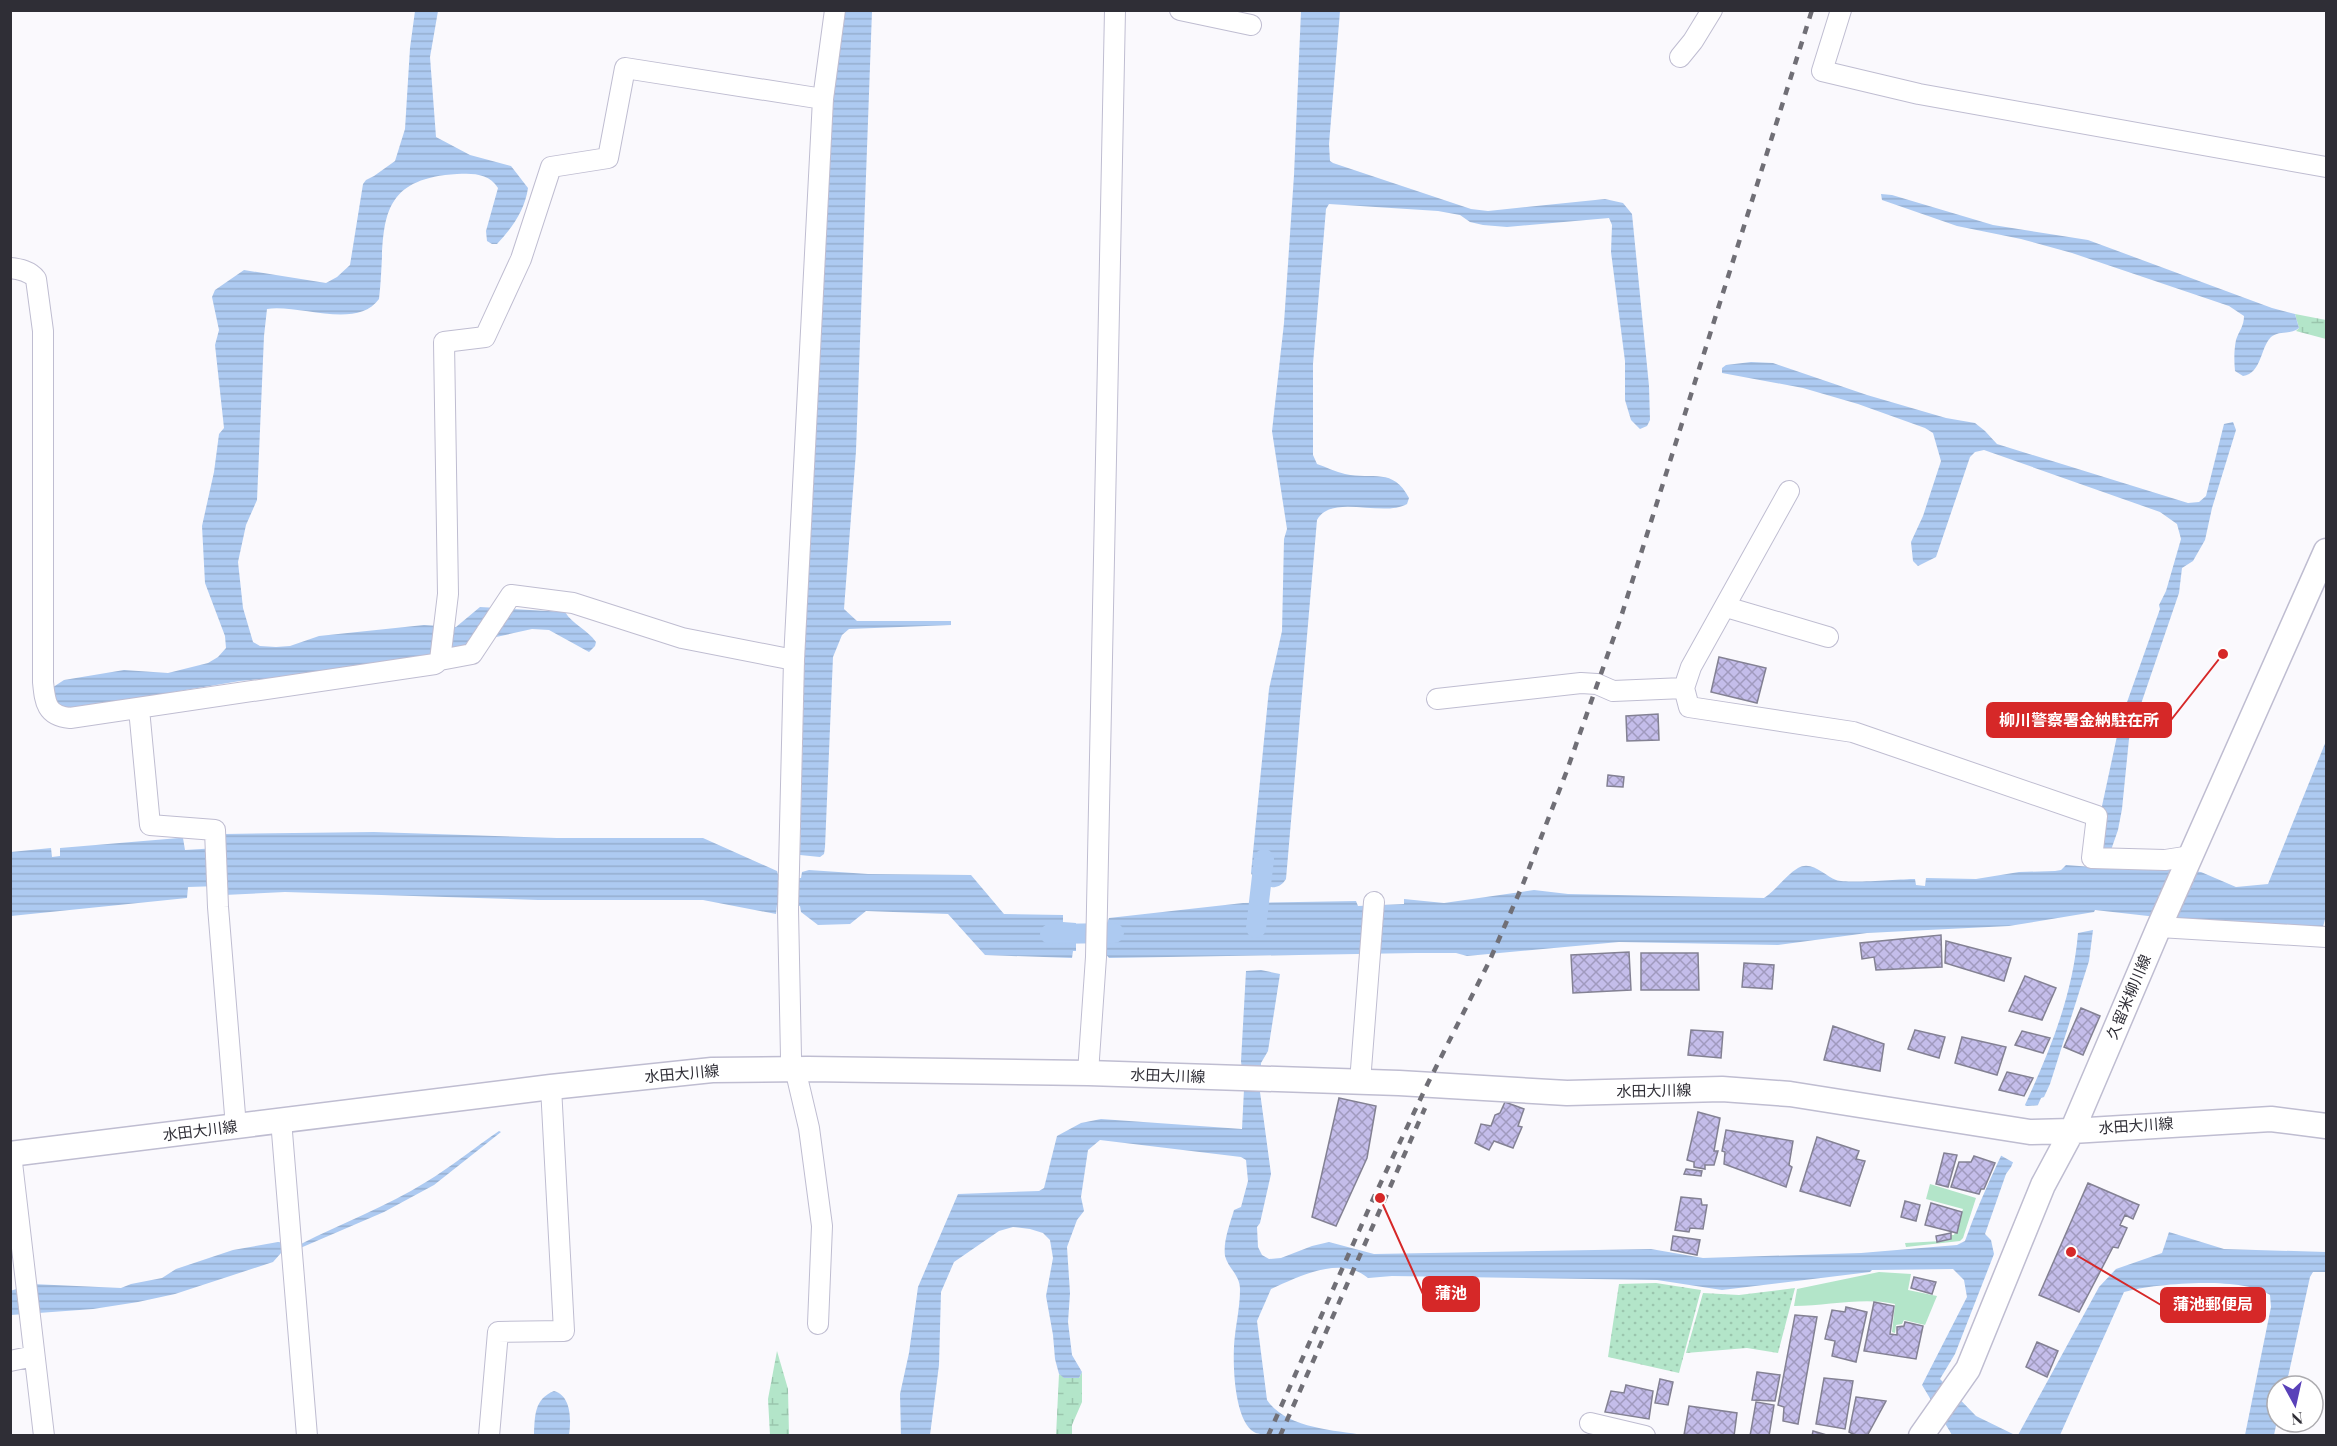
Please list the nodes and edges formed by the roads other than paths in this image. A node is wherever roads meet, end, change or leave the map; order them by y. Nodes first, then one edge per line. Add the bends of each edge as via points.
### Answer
1 (835, 10) edge
2 (1115, 10) edge
3 (1180, 10) edge
4 (1712, 10) edge
5 (1840, 10) edge
6 (1251, 25) dead end
7 (1680, 57) dead end
8 (823, 99) junction
9 (2326, 167) edge
10 (10, 268) edge
11 (1790, 491) dead end
12 (2326, 551) edge
13 (1726, 607) junction
14 (1828, 637) dead end
15 (440, 660) junction
16 (794, 660) junction
17 (1684, 688) junction
18 (1437, 699) dead end
19 (139, 709) junction
20 (2188, 862) junction
21 (1374, 902) dead end
22 (2161, 924) junction
23 (2326, 937) edge
24 (792, 1070) junction
25 (1088, 1073) junction
26 (1360, 1082) junction
27 (551, 1087) junction
28 (281, 1120) junction
29 (2326, 1126) edge
30 (236, 1127) junction
31 (2072, 1131) junction
32 (11, 1154) edge
33 (818, 1324) dead end
34 (34, 1356) junction
35 (10, 1360) edge
36 (1590, 1423) dead end
37 (1925, 1430) edge
38 (44, 1436) edge
39 (307, 1436) edge
40 (489, 1436) edge
41 (1645, 1436) edge

1 - 8 street
2 - 25 street via 1098,899
3 - 6 street
4 - 7 street
5 - 9 street via 1822,71 1919,94
8 - 15 street via 625,68 608,158 551,167 521,258 485,337 444,342 448,594
8 - 16 street
10 - 19 street via 18,268 36,279 42,331 45,699 59,717
11 - 13 street
12 - 20 main road, 久留米柳川線
13 - 14 street
13 - 17 street via 1691,667
15 - 16 street via 472,654 511,596 573,603 682,638
15 - 19 street via 435,664
16 - 24 street via 788,910
17 - 18 street via 1613,691 1597,684 1581,684
17 - 20 street via 1689,707 1853,732 2097,816 2092,858
19 - 30 street via 150,825 215,830
20 - 22 main road, 久留米柳川線
21 - 26 street
22 - 23 street
22 - 31 main road, 久留米柳川線
24 - 25 main road, 水田大川線
24 - 27 main road, 水田大川線 via 712,1071
24 - 33 street via 809,1128 822,1226
25 - 26 main road, 水田大川線
26 - 31 main road, 水田大川線 via 1567,1093 1722,1089 1791,1094 2020,1130
27 - 28 main road, 水田大川線
27 - 40 street via 564,1331 498,1332
28 - 30 main road, 水田大川線
28 - 39 street
29 - 31 main road, 水田大川線 via 2271,1119
30 - 32 main road, 水田大川線
31 - 37 main road, 久留米柳川線 via 2043,1185 1968,1369
32 - 34 street
34 - 35 street
34 - 38 street
36 - 41 street

